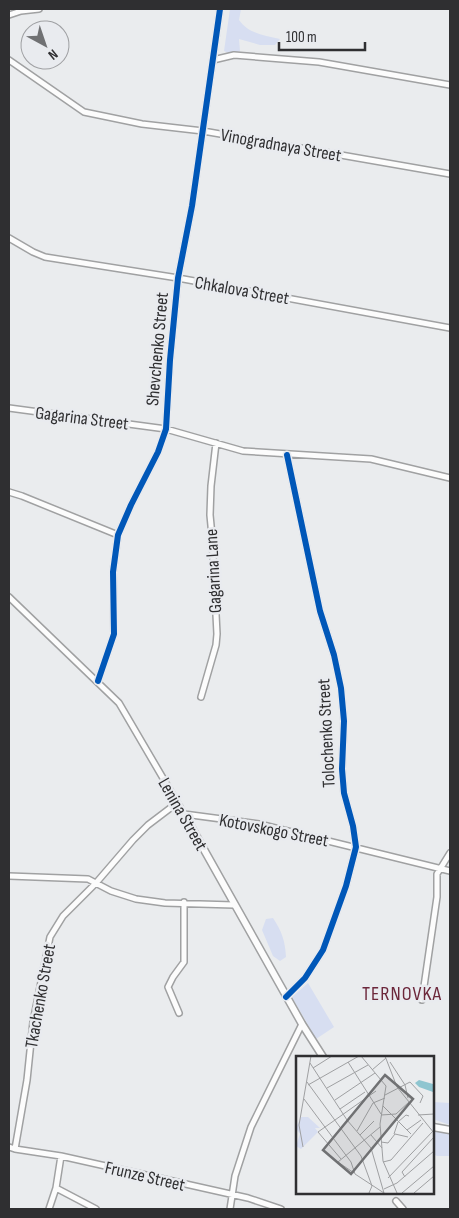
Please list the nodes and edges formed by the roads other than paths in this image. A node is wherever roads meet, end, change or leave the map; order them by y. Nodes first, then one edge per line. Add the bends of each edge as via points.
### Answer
1 (39, 9) edge
2 (220, 9) edge
3 (9, 16) edge
4 (9, 60) edge
5 (212, 60) junction
6 (450, 85) edge
7 (203, 131) junction
8 (450, 174) edge
9 (9, 238) edge
10 (178, 278) junction
11 (450, 328) edge
12 (9, 408) edge
13 (166, 428) junction
14 (216, 444) junction
15 (287, 454) junction
16 (450, 478) edge
17 (9, 492) edge
18 (118, 534) junction
19 (9, 597) edge
20 (98, 681) junction
21 (201, 697) dead end
22 (177, 803) junction
23 (184, 814) junction
24 (356, 847) junction
25 (450, 853) edge
26 (440, 868) junction
27 (450, 871) edge
28 (9, 876) edge
29 (96, 883) junction
30 (184, 902) junction
31 (234, 905) junction
32 (286, 997) junction
33 (422, 1000) dead end
34 (179, 1013) dead end
35 (302, 1024) junction
36 (323, 1056) edge
37 (434, 1127) edge
38 (450, 1130) edge
39 (9, 1147) edge
40 (15, 1149) junction
41 (61, 1156) junction
42 (56, 1188) junction
43 (232, 1195) junction
44 (396, 1200) dead end
45 (49, 1209) edge
46 (96, 1209) edge
47 (230, 1209) edge
48 (280, 1209) edge
49 (403, 1209) edge

1 - 3 street
2 - 5 street, Shevchenko Street
4 - 7 street, Vinogradnaya Street via 84,112 142,124
5 - 6 street via 234,55 319,62
5 - 7 street, Shevchenko Street
7 - 8 street, Vinogradnaya Street
7 - 10 street, Shevchenko Street
9 - 10 street, Chkalova Street via 45,257
10 - 11 street, Chkalova Street
10 - 13 street, Shevchenko Street
12 - 13 street, Gagarina Street
13 - 14 street, Gagarina Street
13 - 18 street, Shevchenko Street via 158,452
14 - 15 street, Gagarina Street via 243,451
14 - 21 street, Gagarina Lane via 210,515 216,645
15 - 16 street, Gagarina Street via 371,459
15 - 24 street, Tolochenko Street via 320,610 341,688 344,793
17 - 18 street
18 - 20 street, Shevchenko Street via 113,572 114,634
19 - 20 street, Lenina Street
20 - 22 street, Lenina Street via 128,716
22 - 23 street, Lenina Street
22 - 29 street, Tkachenko Street via 148,825
23 - 24 street, Kotovskogo Street via 259,824
23 - 31 street, Lenina Street
24 - 26 street, Kotovskogo Street
24 - 32 street, Tolochenko Street via 323,950 305,978
25 - 26 street
26 - 27 street, Kotovskogo Street
26 - 33 street
28 - 29 street via 82,878
29 - 30 street via 136,899
29 - 40 street, Tkachenko Street via 63,916 50,937 33,1022
30 - 31 street
30 - 34 street via 184,962 168,987
31 - 32 street, Lenina Street
32 - 35 street, Lenina Street
35 - 36 street, Lenina Street
35 - 43 street via 252,1127
37 - 38 street
39 - 40 street, Frunze Street
40 - 41 street, Frunze Street
41 - 42 street
41 - 43 street, Frunze Street
42 - 45 street
42 - 46 street
43 - 47 street
43 - 48 street, Frunze Street
44 - 49 street

